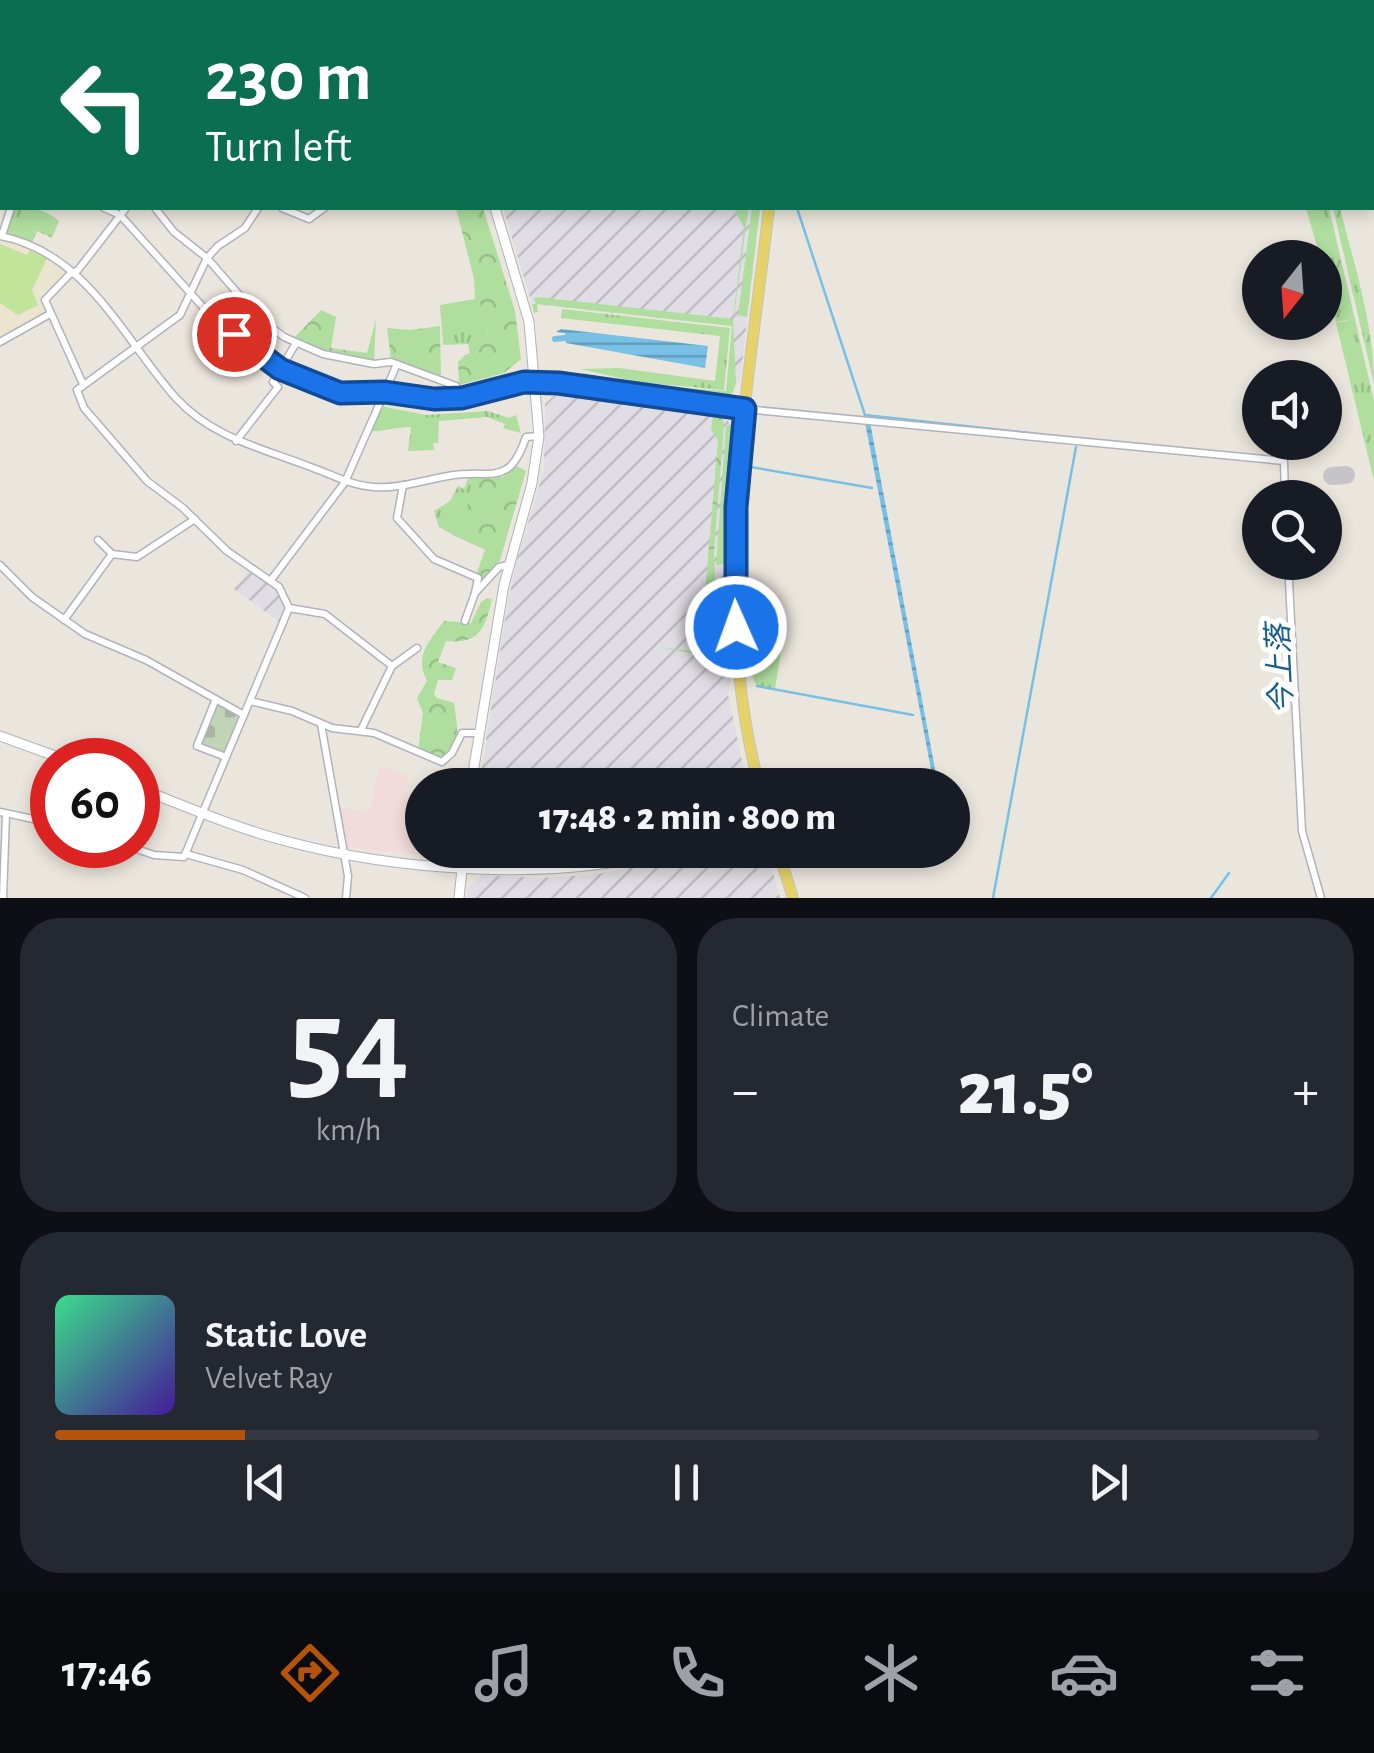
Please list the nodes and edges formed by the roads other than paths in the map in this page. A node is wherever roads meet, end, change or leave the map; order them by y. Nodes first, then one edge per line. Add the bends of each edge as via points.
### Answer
1 (10, 210) edge
2 (109, 210) edge
3 (124, 210) edge
4 (156, 210) edge
5 (257, 210) edge
6 (287, 210) edge
7 (321, 210) edge
8 (496, 210) edge
9 (769, 210) edge
10 (120, 215) junction
11 (1, 236) edge
12 (207, 258) junction
13 (73, 273) junction
14 (190, 294) junction
15 (50, 314) junction
16 (0, 342) edge
17 (296, 343) junction
18 (136, 349) junction
19 (397, 364) junction
20 (280, 369) junction
21 (536, 382) junction
22 (83, 384) junction
23 (385, 392) junction
24 (462, 398) junction
25 (745, 409) junction
26 (539, 436) junction
27 (236, 441) junction
28 (1285, 480) edge
29 (346, 482) junction
30 (403, 485) junction
31 (195, 518) junction
32 (98, 540) dead end
33 (112, 554) junction
34 (0, 565) edge
35 (508, 566) junction
36 (271, 580) junction
37 (1289, 580) edge
38 (476, 593) junction
39 (289, 608) junction
40 (64, 620) junction
41 (465, 621) dead end
42 (416, 648) dead end
43 (392, 666) junction
44 (215, 701) junction
45 (250, 701) junction
46 (244, 715) junction
47 (321, 724) junction
48 (361, 730) junction
49 (478, 734) junction
50 (0, 736) edge
51 (30, 747) edge
52 (226, 758) junction
53 (473, 768) edge
54 (757, 768) edge
55 (160, 797) edge
56 (3, 813) edge
57 (202, 813) junction
58 (30, 819) edge
59 (186, 854) junction
60 (344, 854) junction
61 (160, 855) edge
62 (405, 860) edge
63 (462, 868) edge
64 (510, 868) edge
65 (576, 868) edge
66 (784, 868) edge
67 (3, 898) edge
68 (305, 898) edge
69 (346, 898) edge
70 (458, 898) edge
71 (793, 898) edge
72 (1321, 898) edge

1 - 11 street
2 - 10 street
3 - 10 street
4 - 12 street
5 - 12 street
6 - 7 street via 309,219
8 - 21 street via 529,322
9 - 25 main road
10 - 13 street
10 - 14 street
11 - 13 street
12 - 14 street
12 - 17 street via 260,319
13 - 15 street via 46,296
13 - 18 street via 93,289
14 - 18 street via 180,314
14 - 20 street
15 - 16 street
15 - 22 street
17 - 19 street via 324,354
17 - 20 street
18 - 22 street
18 - 27 street via 191,412
19 - 23 street
19 - 24 street via 456,386
20 - 23 street via 340,393
20 - 27 street via 273,382 278,386
21 - 24 street
21 - 25 street
21 - 26 street
22 - 31 street via 80,399 97,424 147,481
23 - 24 street
23 - 29 street
25 - 28 street via 1284,461
25 - 54 main road via 734,595
26 - 30 street via 526,437 504,473
26 - 35 street
27 - 29 street
29 - 30 street
29 - 36 street
30 - 38 street via 397,518 434,559 478,578
31 - 33 street via 137,557
31 - 36 street via 227,551
32 - 33 street
33 - 40 street
34 - 40 street
35 - 38 street via 499,567
35 - 49 street
36 - 39 street
37 - 72 street via 1302,831
38 - 41 street
39 - 43 street via 325,614
39 - 45 street
40 - 44 street
42 - 43 street
43 - 48 street
44 - 46 street
44 - 52 street via 196,746
45 - 46 street
45 - 47 street
46 - 52 street
47 - 48 street
47 - 60 street
48 - 49 street via 442,762 462,733
49 - 53 street
50 - 51 street
52 - 57 street
55 - 57 street
56 - 58 street
56 - 67 street
57 - 59 street
57 - 60 street
59 - 61 street
59 - 68 street
60 - 62 street
60 - 69 street
63 - 70 street
64 - 65 street
66 - 71 main road

